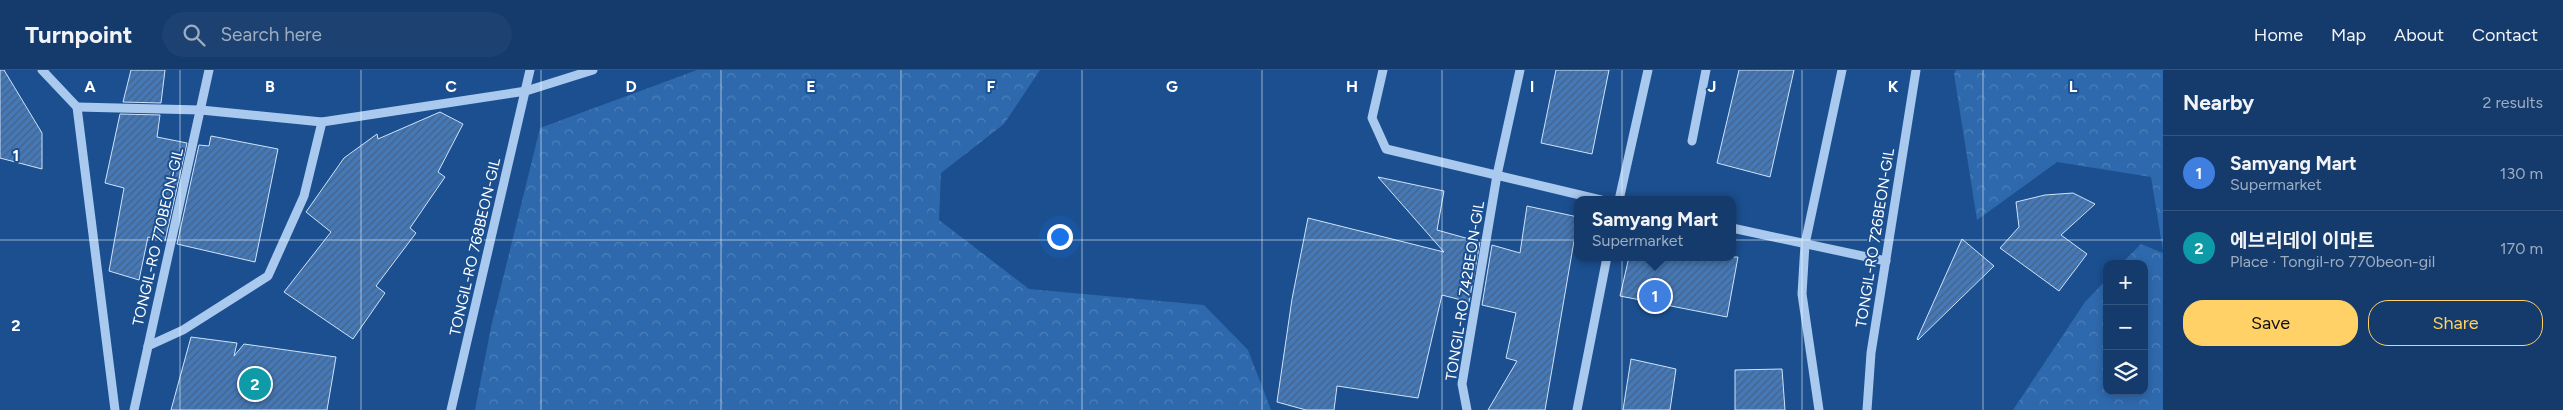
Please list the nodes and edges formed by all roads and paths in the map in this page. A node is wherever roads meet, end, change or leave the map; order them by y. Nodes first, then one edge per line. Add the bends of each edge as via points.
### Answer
1 (42, 70) edge
2 (209, 70) edge
3 (530, 70) edge
4 (593, 70) edge
5 (1383, 70) edge
6 (1520, 70) edge
7 (1648, 70) edge
8 (1706, 70) edge
9 (1842, 70) edge
10 (1916, 70) edge
11 (526, 91) junction
12 (77, 108) junction
13 (201, 110) junction
14 (322, 122) junction
15 (1692, 140) dead end
16 (1497, 175) junction
17 (1584, 196) edge
18 (1620, 196) edge
19 (1736, 229) edge
20 (1805, 244) junction
21 (1606, 261) edge
22 (1886, 262) junction
23 (148, 346) junction
24 (115, 410) edge
25 (134, 410) edge
26 (451, 410) edge
27 (1466, 410) edge
28 (1577, 410) edge
29 (1819, 410) edge
30 (1867, 410) edge

1 - 12 street
2 - 13 street, TONGIL-RO 770BEON-GIL
3 - 11 street, TONGIL-RO 768BEON-GIL
4 - 11 street
5 - 16 street via 1372,118 1386,150
6 - 16 street, TONGIL-RO 742BEON-GIL
7 - 18 street
8 - 15 street
9 - 20 street
10 - 22 street, TONGIL-RO 726BEON-GIL
11 - 14 street
11 - 26 street, TONGIL-RO 768BEON-GIL
12 - 13 street
12 - 24 street
13 - 14 street
13 - 23 street, TONGIL-RO 770BEON-GIL
14 - 23 street via 304,196 268,276 183,330
16 - 17 street
16 - 27 street, TONGIL-RO 742BEON-GIL via 1462,384
19 - 20 street
20 - 22 street
20 - 29 street via 1802,294
21 - 28 street
22 - 30 street, TONGIL-RO 726BEON-GIL via 1871,353
23 - 25 street, TONGIL-RO 770BEON-GIL

